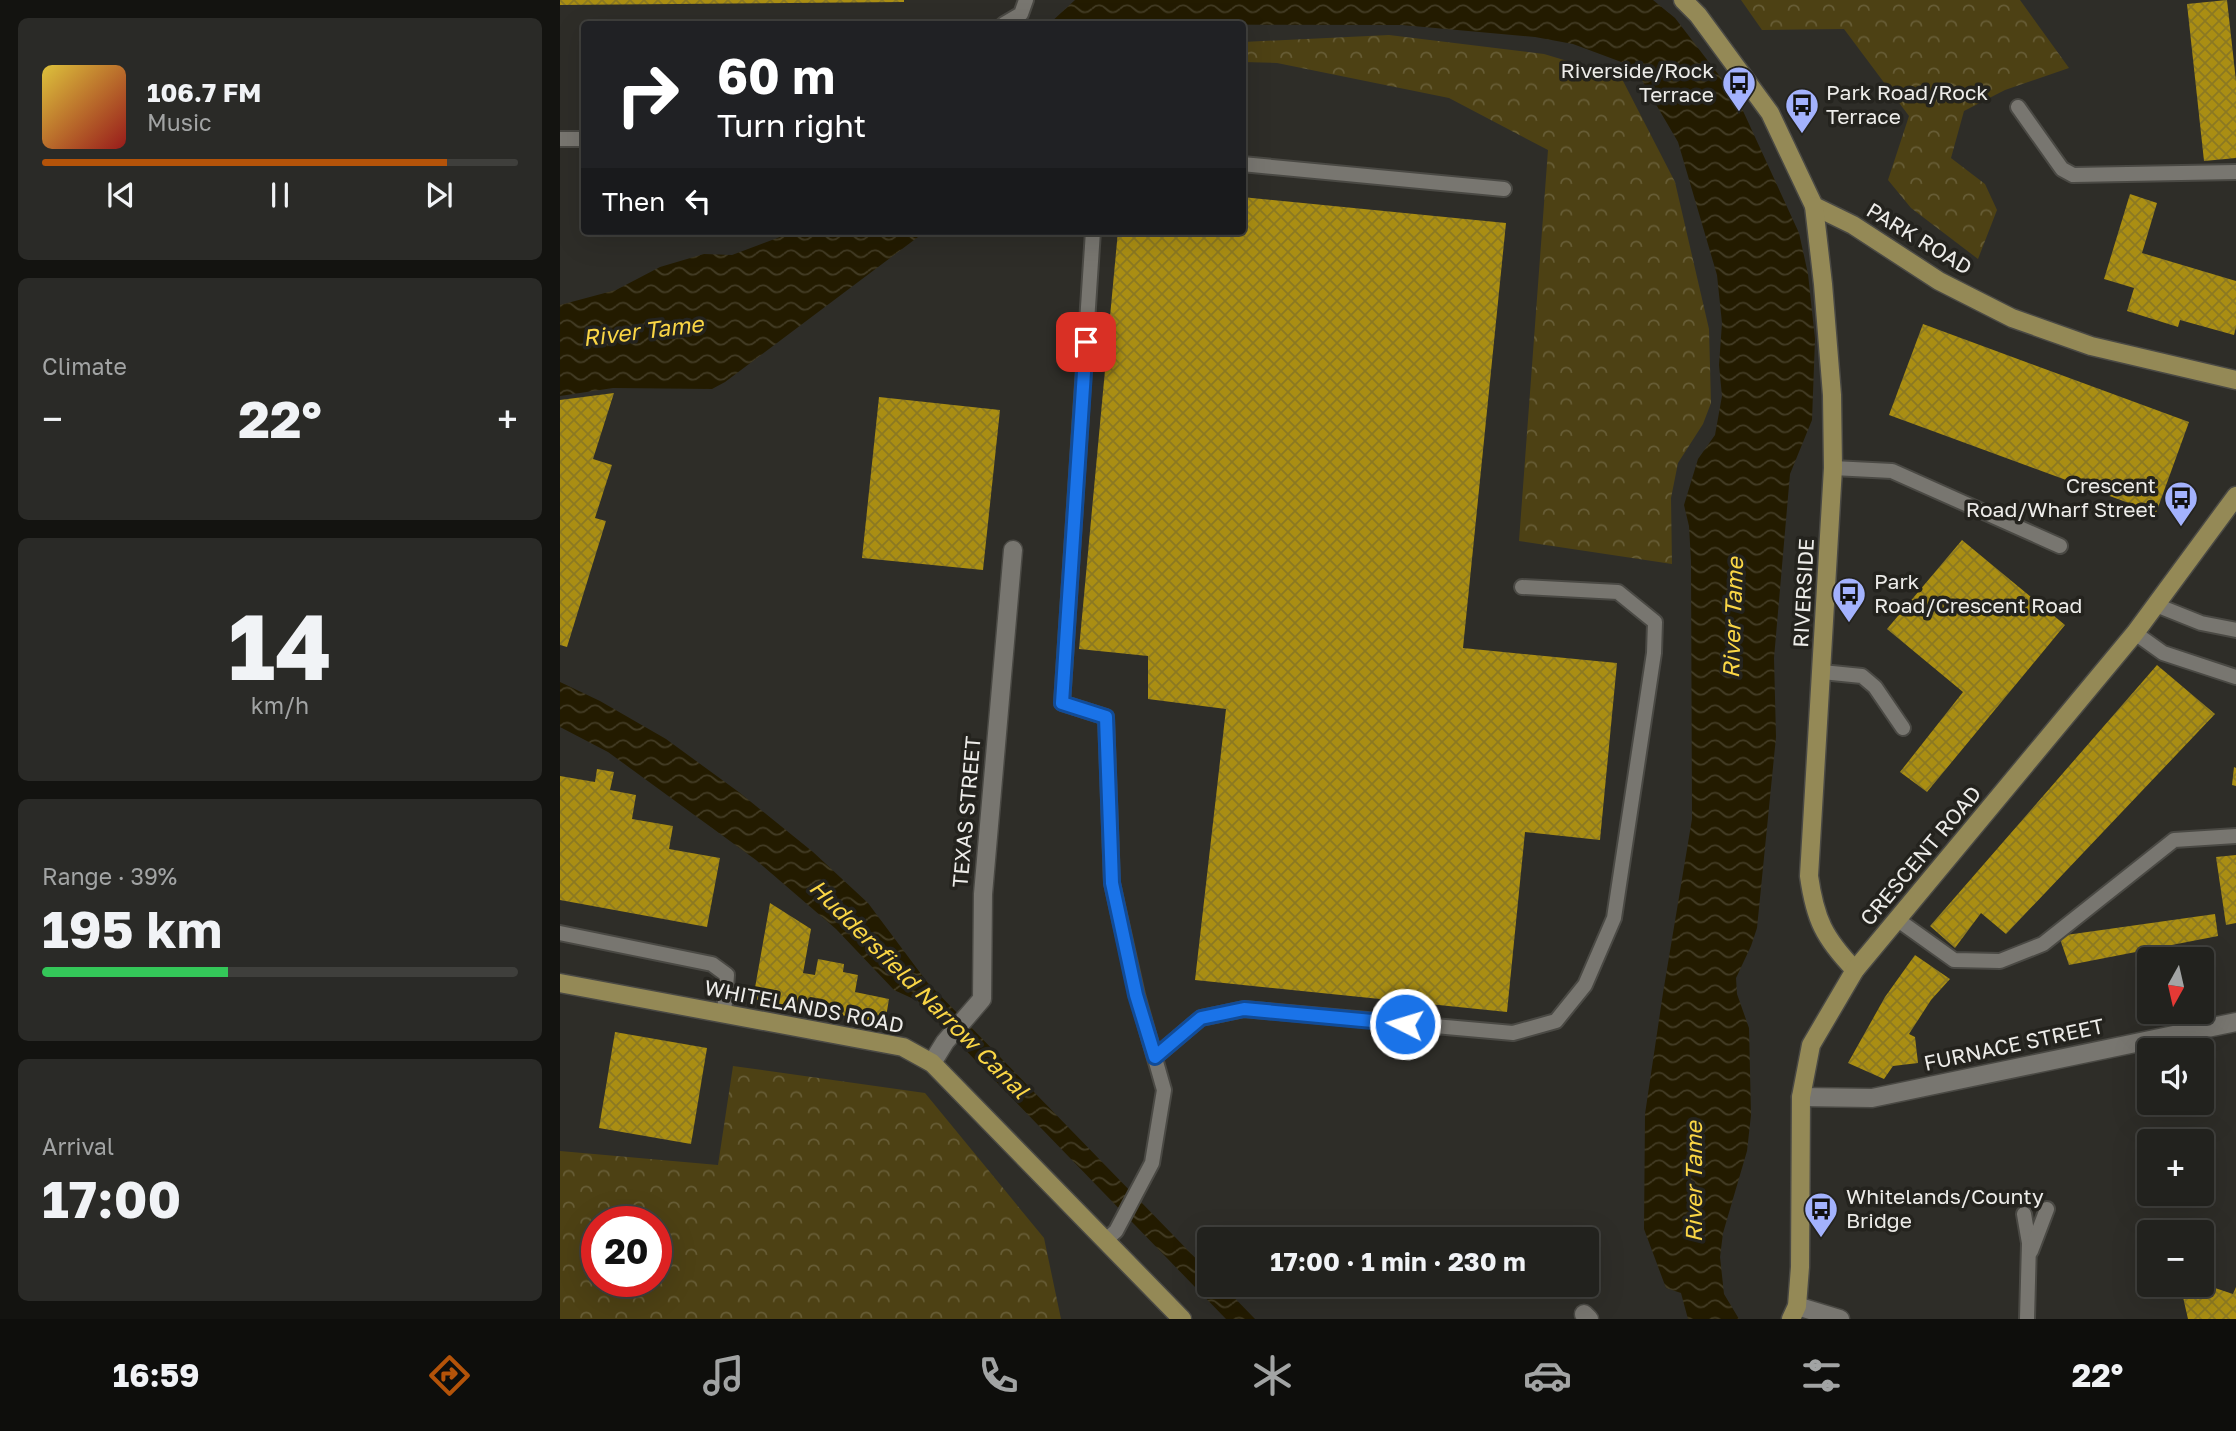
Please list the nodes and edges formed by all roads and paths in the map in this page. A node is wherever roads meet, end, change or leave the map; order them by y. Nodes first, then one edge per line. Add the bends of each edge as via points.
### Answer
1 (1027, 0) edge
2 (1683, 0) edge
3 (1009, 21) edge
4 (2018, 107) dead end
5 (560, 139) edge
6 (581, 139) edge
7 (1246, 164) edge
8 (2236, 172) edge
9 (1504, 189) dead end
10 (1814, 206) junction
11 (1093, 235) edge
12 (2236, 380) edge
13 (1833, 468) junction
14 (2236, 496) edge
15 (2060, 546) dead end
16 (1013, 550) dead end
17 (1522, 587) dead end
18 (2156, 605) junction
19 (2236, 630) edge
20 (2135, 633) junction
21 (1822, 672) junction
22 (2236, 677) edge
23 (1903, 727) dead end
24 (2236, 836) edge
25 (1898, 920) junction
26 (560, 933) edge
27 (1855, 970) junction
28 (560, 983) edge
29 (724, 1014) junction
30 (2236, 1022) edge
31 (1155, 1057) junction
32 (932, 1063) junction
33 (1801, 1097) junction
34 (2047, 1209) dead end
35 (2024, 1214) dead end
36 (1111, 1235) junction
37 (2029, 1257) junction
38 (1794, 1312) edge
39 (1182, 1319) edge
40 (1840, 1319) edge
41 (2026, 1319) edge

1 - 3 lane via 1021,14
2 - 10 main road via 1770,113
4 - 8 lane via 2062,169 2073,175
5 - 6 lane
7 - 9 lane
10 - 12 main road, PARK ROAD via 1853,225 1939,281 2012,318 2091,346
10 - 13 main road, RIVERSIDE via 1832,395
11 - 31 lane via 1062,703 1106,717 1112,883 1136,995
13 - 15 lane via 1892,471
13 - 21 main road, RIVERSIDE
14 - 18 main road, CRESCENT ROAD
16 - 32 street, TEXAS STREET via 983,894 982,999
17 - 31 lane via 1618,592 1655,622 1614,918 1585,985 1556,1021 1513,1033 1244,1009 1201,1018
18 - 19 lane
18 - 20 main road, CRESCENT ROAD
20 - 22 lane via 2163,653
20 - 25 main road, CRESCENT ROAD
21 - 23 lane via 1862,676
21 - 27 main road, RIVERSIDE via 1809,876 1818,922
24 - 25 lane via 2174,840 2043,944 2000,961 1954,960
25 - 27 main road, CRESCENT ROAD
26 - 29 lane via 712,964 727,975
27 - 33 main road, CRESCENT ROAD via 1811,1045
28 - 29 main road, WHITELANDS ROAD
29 - 32 main road, WHITELANDS ROAD via 903,1047
30 - 33 street, FURNACE STREET via 1872,1098
31 - 36 lane via 1164,1090 1152,1163
32 - 36 main road, WHITELANDS ROAD
33 - 38 main road, CRESCENT ROAD via 1800,1267
34 - 37 lane
35 - 37 lane
36 - 39 main road, WHITELANDS ROAD
37 - 41 lane
38 - 40 street

